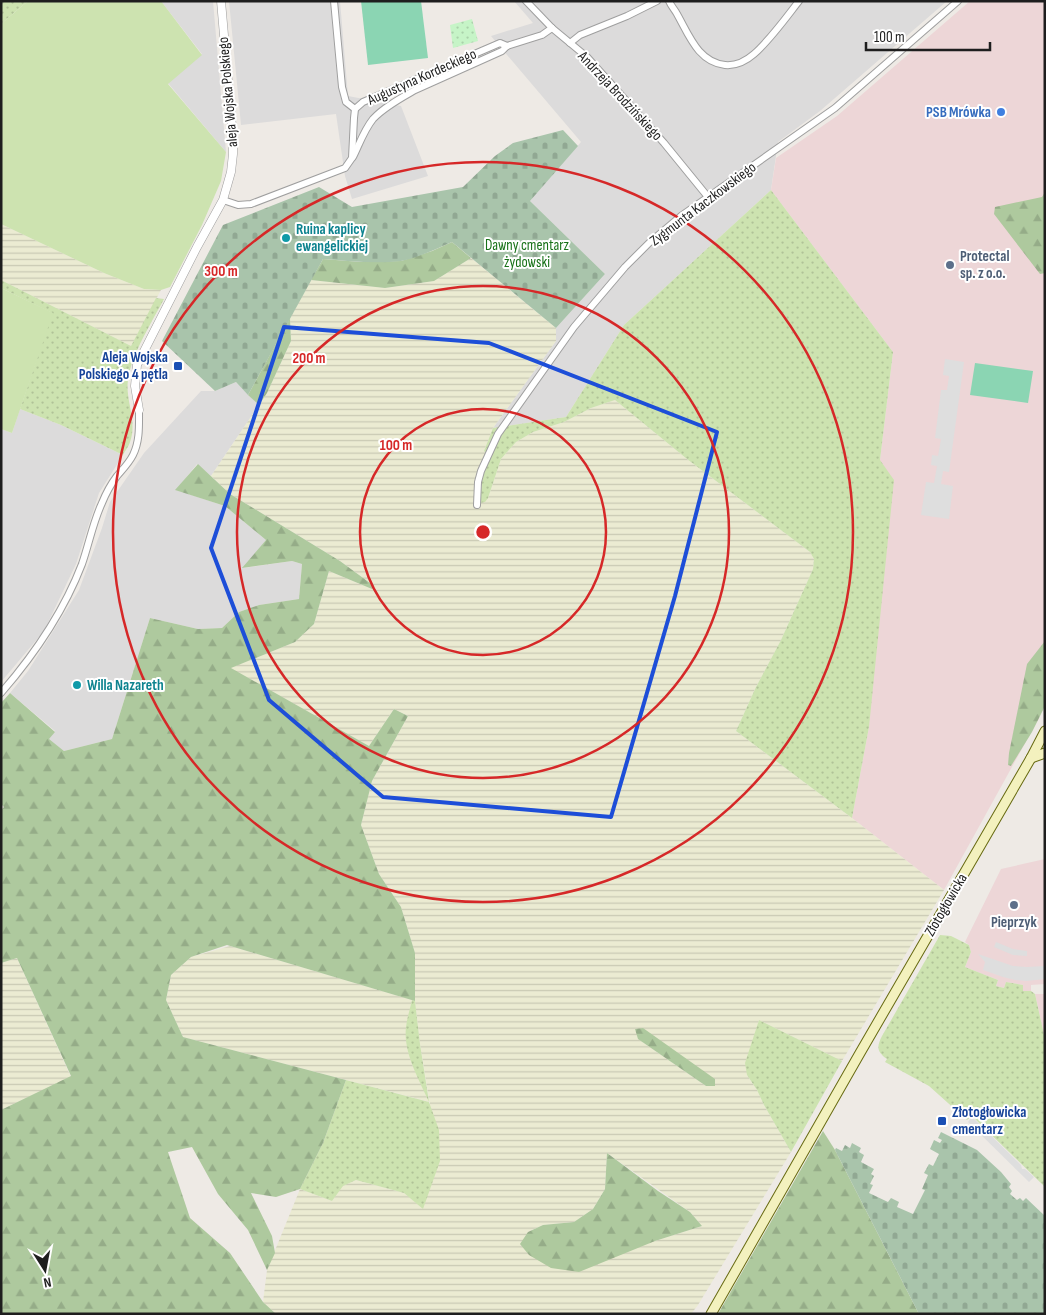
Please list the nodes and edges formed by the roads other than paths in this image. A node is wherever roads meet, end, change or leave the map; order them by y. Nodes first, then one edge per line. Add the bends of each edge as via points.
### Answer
1 (221, 1) edge
2 (334, 1) edge
3 (526, 1) edge
4 (657, 1) edge
5 (669, 1) edge
6 (799, 1) edge
7 (958, 1) edge
8 (552, 28) junction
9 (570, 43) junction
10 (507, 46) junction
11 (355, 109) junction
12 (352, 158) junction
13 (708, 197) junction
14 (223, 200) junction
15 (139, 410) joint
16 (478, 505) dead end
17 (1, 693) edge
18 (1045, 731) edge
19 (1043, 741) edge
20 (1045, 753) edge
21 (1032, 758) junction
22 (711, 1314) edge

1 - 14 street, aleja Wojska Polskiego via 233,154
2 - 11 street via 342,87 346,102
3 - 8 street, Andrzeja Brodzińskiego
4 - 9 street via 580,35
5 - 6 street via 689,38 704,57 728,65 753,55
7 - 13 street, Zygmunta Kaczkowskiego via 835,108
8 - 9 street, Andrzeja Brodzińskiego
8 - 10 street, Augustyna Kordeckiego via 542,35
9 - 13 street, Andrzeja Brodzińskiego via 587,57 648,124
10 - 11 street, Augustyna Kordeckiego via 500,43 471,55 363,102
10 - 12 street, Augustyna Kordeckiego via 415,90 380,112
11 - 12 street, Augustyna Kordeckiego
12 - 14 street, Augustyna Kordeckiego via 345,168 258,202 238,205
13 - 16 street, Zygmunta Kaczkowskiego via 649,243 569,333 498,434 481,470
14 - 15 street, aleja Wojska Polskiego via 138,365 134,386
15 - 17 street, aleja Wojska Polskiego via 136,449 101,506 73,584 37,647
18 - 19 main road, Złotogłowicka
19 - 21 main road, Złotogłowicka
20 - 21 main road
21 - 22 main road, Złotogłowicka

